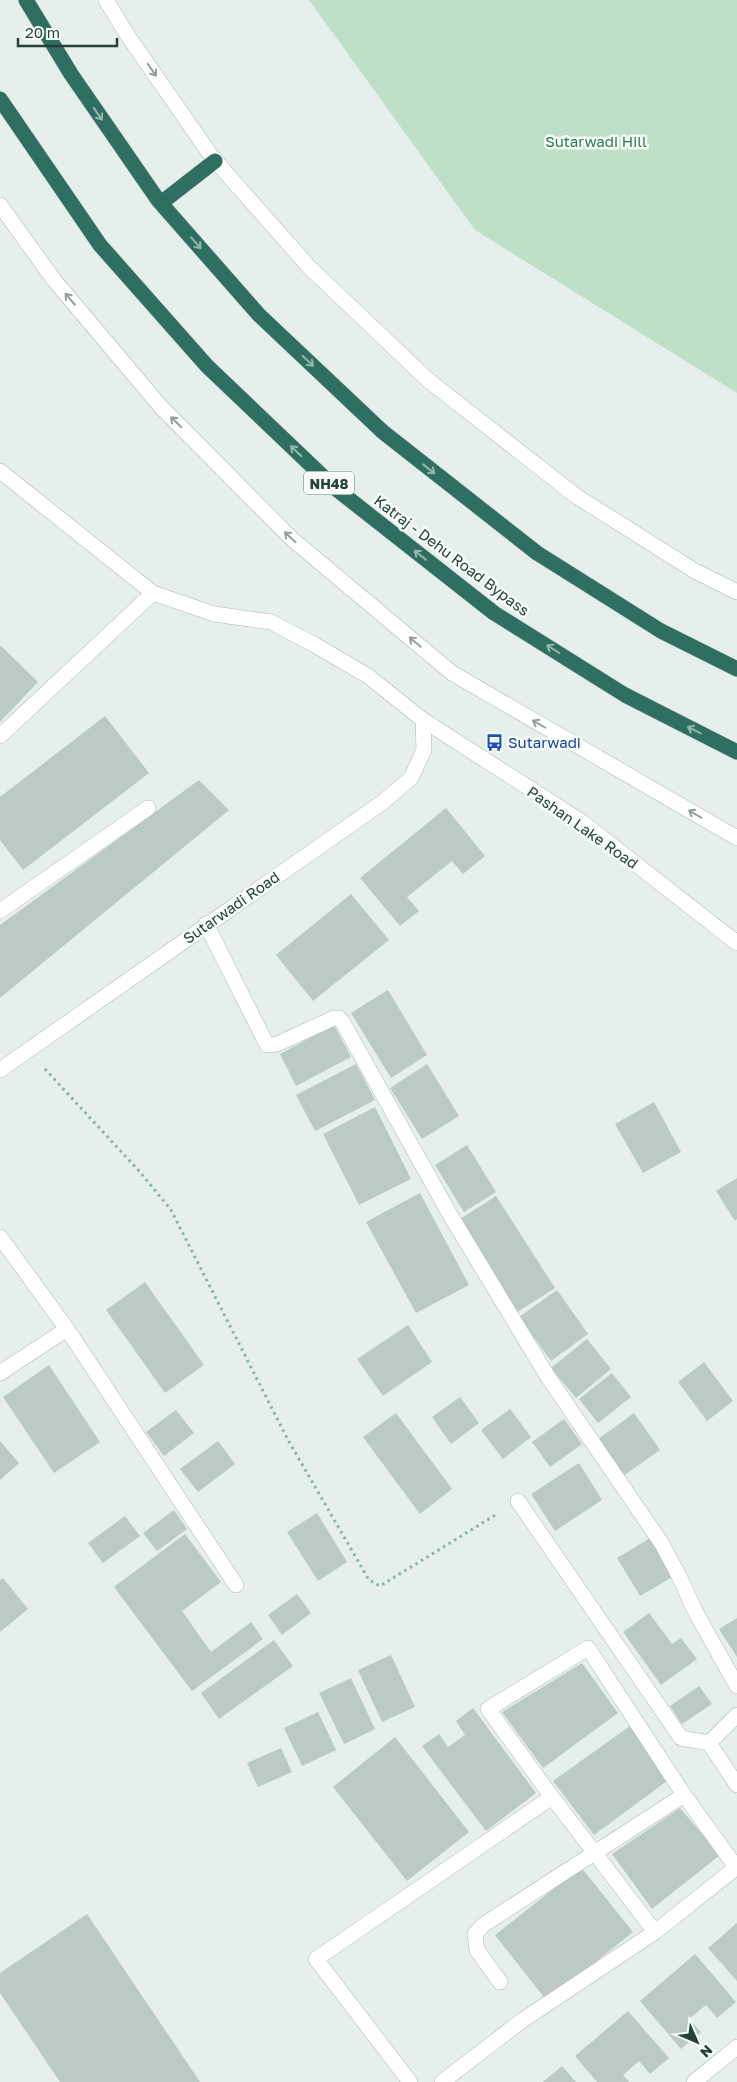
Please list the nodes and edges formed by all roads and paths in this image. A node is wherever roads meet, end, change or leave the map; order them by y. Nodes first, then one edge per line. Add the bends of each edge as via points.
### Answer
1 (26, 0) edge
2 (106, 0) edge
3 (0, 99) edge
4 (215, 160) junction
5 (161, 203) junction
6 (0, 205) edge
7 (0, 471) edge
8 (737, 592) edge
9 (153, 593) junction
10 (737, 669) edge
11 (423, 720) junction
12 (0, 736) edge
13 (737, 752) edge
14 (148, 808) dead end
15 (737, 838) edge
16 (0, 911) edge
17 (206, 924) junction
18 (737, 942) edge
19 (27, 1051) junction
20 (0, 1070) edge
21 (0, 1237) edge
22 (67, 1329) junction
23 (0, 1373) edge
24 (518, 1501) joint
25 (236, 1585) dead end
26 (737, 1686) edge
27 (737, 1715) edge
28 (709, 1743) junction
29 (737, 1785) edge
30 (684, 1795) junction
31 (552, 1797) junction
32 (595, 1852) junction
33 (737, 1867) edge
34 (655, 1932) junction
35 (500, 1982) dead end
36 (737, 2047) edge
37 (410, 2082) edge
38 (442, 2082) edge
39 (694, 2082) edge

1 -> 5 highway via 71,74
2 -> 4 street
13 -> 3 highway, Katraj - Dehu Road Bypass / NH48 via 625,695 494,613 334,488 207,366 100,245
4 - 5 highway
4 - 8 street via 309,267 428,380 576,496 695,571
5 -> 10 highway via 260,315 383,432 537,552 661,630
15 -> 6 street via 452,673 292,539 161,407 54,280
7 - 9 street, Pashan Lake Road
9 - 11 street, Pashan Lake Road via 214,614 271,622 368,676
9 - 12 street
11 - 17 street, Sutarwadi Road via 424,750 411,778 383,802
11 - 18 street, Pashan Lake Road via 582,822
14 - 16 street
17 - 19 street, Sutarwadi Road
17 - 26 street via 267,1046 334,1018 342,1021 449,1214 548,1377 662,1544
19 - 20 street, Sutarwadi Road
19 - 24 path via 140,1172 171,1210 288,1440 369,1580 380,1586
21 - 22 street
22 - 23 street
22 - 25 street
24 - 28 street via 681,1738
27 - 28 street
28 - 29 street
30 - 31 street via 588,1648 488,1709
30 - 32 street
30 - 33 street
31 - 32 street
31 - 37 street via 316,1959
32 - 34 street
32 - 35 street via 483,1924 475,1934 477,1950
33 - 34 street
34 - 38 street via 520,2022
36 - 39 street

